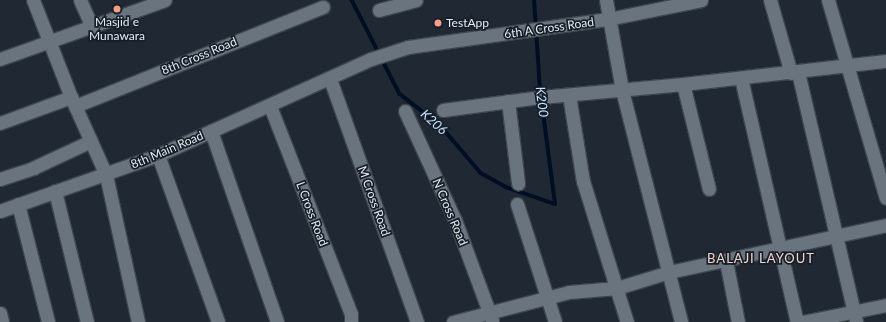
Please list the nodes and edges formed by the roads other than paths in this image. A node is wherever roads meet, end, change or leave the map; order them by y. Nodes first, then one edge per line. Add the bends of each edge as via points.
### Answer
1 (33, 0) edge
2 (80, 0) edge
3 (165, 0) edge
4 (416, 0) edge
5 (606, 0) edge
6 (701, 0) edge
7 (770, 0) edge
8 (828, 0) edge
9 (147, 3) edge
10 (323, 6) dead end
11 (379, 10) dead end
12 (608, 19) junction
13 (92, 28) junction
14 (49, 42) junction
15 (0, 60) edge
16 (886, 61) edge
17 (846, 66) junction
18 (794, 72) junction
19 (741, 78) junction
20 (330, 79) junction
21 (683, 84) junction
22 (622, 90) junction
23 (569, 95) junction
24 (508, 101) junction
25 (73, 102) junction
26 (270, 106) junction
27 (443, 110) dead end
28 (405, 112) dead end
29 (0, 123) edge
30 (211, 131) junction
31 (90, 141) junction
32 (158, 155) junction
33 (106, 174) junction
34 (0, 179) edge
35 (518, 183) dead end
36 (709, 189) dead end
37 (55, 191) junction
38 (886, 198) edge
39 (18, 204) junction
40 (517, 204) dead end
41 (0, 211) edge
42 (886, 225) edge
43 (835, 236) junction
44 (782, 249) junction
45 (726, 261) junction
46 (669, 272) junction
47 (617, 288) junction
48 (548, 298) junction
49 (886, 305) edge
50 (0, 313) edge
51 (854, 317) edge
52 (492, 318) edge
53 (2, 322) edge
54 (48, 322) edge
55 (87, 322) edge
56 (138, 322) edge
57 (218, 322) edge
58 (277, 322) edge
59 (351, 322) edge
60 (418, 322) edge
61 (453, 322) edge
62 (555, 322) edge
63 (627, 322) edge
64 (681, 322) edge
65 (738, 322) edge
66 (797, 322) edge
67 (802, 322) edge

1 - 14 street
2 - 13 street
3 - 9 street
4 - 11 street
5 - 12 street
6 - 12 street, 6th A Cross Road
7 - 18 street
8 - 17 street
9 - 13 street
10 - 25 street, 8th Cross Road
12 - 20 street, 6th A Cross Road via 408,47 371,59
12 - 22 street
13 - 14 street
14 - 15 street
14 - 25 street
16 - 17 street
17 - 18 street
17 - 38 street
18 - 19 street
18 - 43 street
19 - 21 street
19 - 44 street
20 - 26 street, 8th Main Road
20 - 60 street, M Cross Road
21 - 22 street
21 - 36 street
22 - 23 street
22 - 46 street
23 - 24 street
23 - 47 street via 583,180
24 - 27 street
24 - 35 street
25 - 29 street, 8th Cross Road
25 - 31 street
26 - 30 street, 8th Main Road
26 - 59 street, L Cross Road via 351,314
28 - 52 street, N Cross Road via 455,220
30 - 32 street, 8th Main Road
30 - 58 street
31 - 33 street
31 - 34 street via 33,168
32 - 33 street, 8th Main Road
32 - 57 street
33 - 37 street, 8th Main Road
33 - 56 street
37 - 39 street, 8th Main Road
37 - 55 street
39 - 41 street, 8th Main Road
39 - 54 street
40 - 48 street
42 - 43 street
43 - 44 street
43 - 51 street
44 - 45 street
44 - 66 street
45 - 46 street
45 - 65 street
46 - 47 street
46 - 64 street
47 - 48 street via 569,292
47 - 63 street
48 - 52 street
48 - 62 street
49 - 51 street
50 - 53 street
51 - 67 street
52 - 61 street

